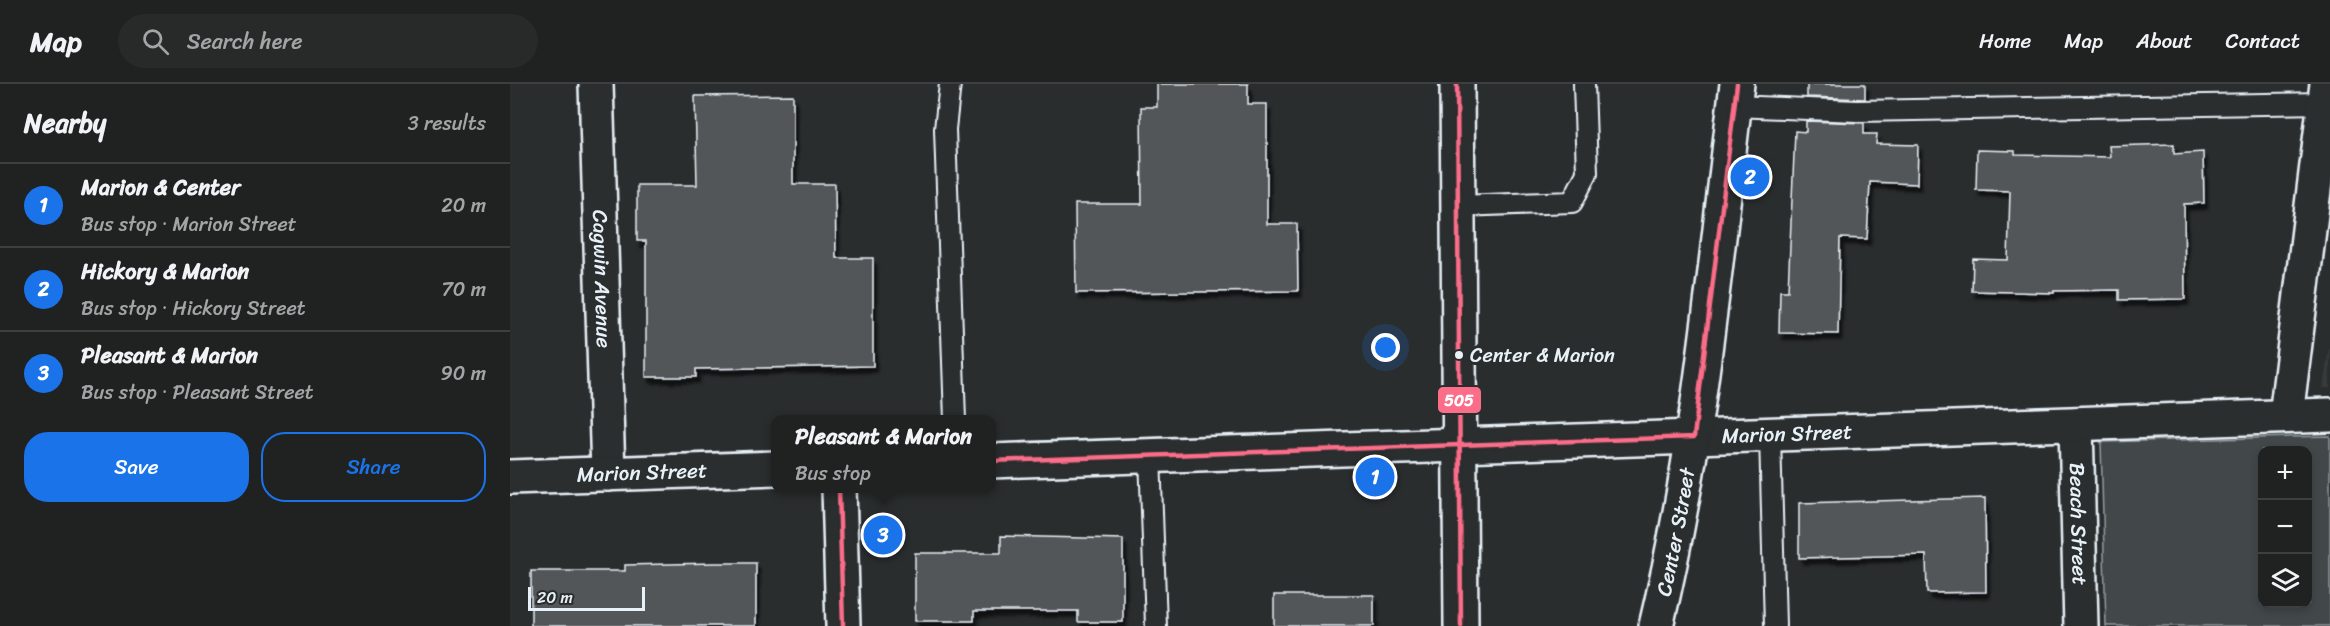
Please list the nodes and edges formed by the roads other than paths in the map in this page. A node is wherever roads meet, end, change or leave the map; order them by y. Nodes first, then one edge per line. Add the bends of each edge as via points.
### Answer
1 (596, 84) edge
2 (950, 84) edge
3 (1457, 84) edge
4 (1584, 84) edge
5 (2325, 93) edge
6 (1736, 95) edge
7 (1458, 206) junction
8 (955, 415) edge
9 (2330, 415) edge
10 (2286, 416) junction
11 (2076, 424) junction
12 (1770, 435) junction
13 (1694, 437) junction
14 (1459, 445) junction
15 (1150, 455) junction
16 (996, 461) edge
17 (771, 468) edge
18 (608, 474) junction
19 (510, 477) edge
20 (839, 493) edge
21 (843, 626) edge
22 (1156, 626) edge
23 (1461, 626) edge
24 (1656, 626) edge
25 (1775, 626) edge
26 (2081, 626) edge

1 - 18 street, Cagwin Avenue
2 - 8 lane via 945,129
3 - 7 street
4 - 7 lane via 1587,173 1572,202
5 - 6 lane via 1857,111
5 - 10 street
6 - 13 street, Center Street
7 - 14 street
9 - 10 street, Marion Street
10 - 11 street, Marion Street
11 - 12 street, Marion Street
11 - 26 street, Beach Street
12 - 13 street, Marion Street
12 - 25 lane
13 - 14 street, Marion Street
13 - 24 street, Center Street
14 - 15 street, Marion Street
14 - 23 street
15 - 16 street, Marion Street
15 - 22 lane
17 - 18 street, Marion Street
18 - 19 street, Marion Street
20 - 21 street

